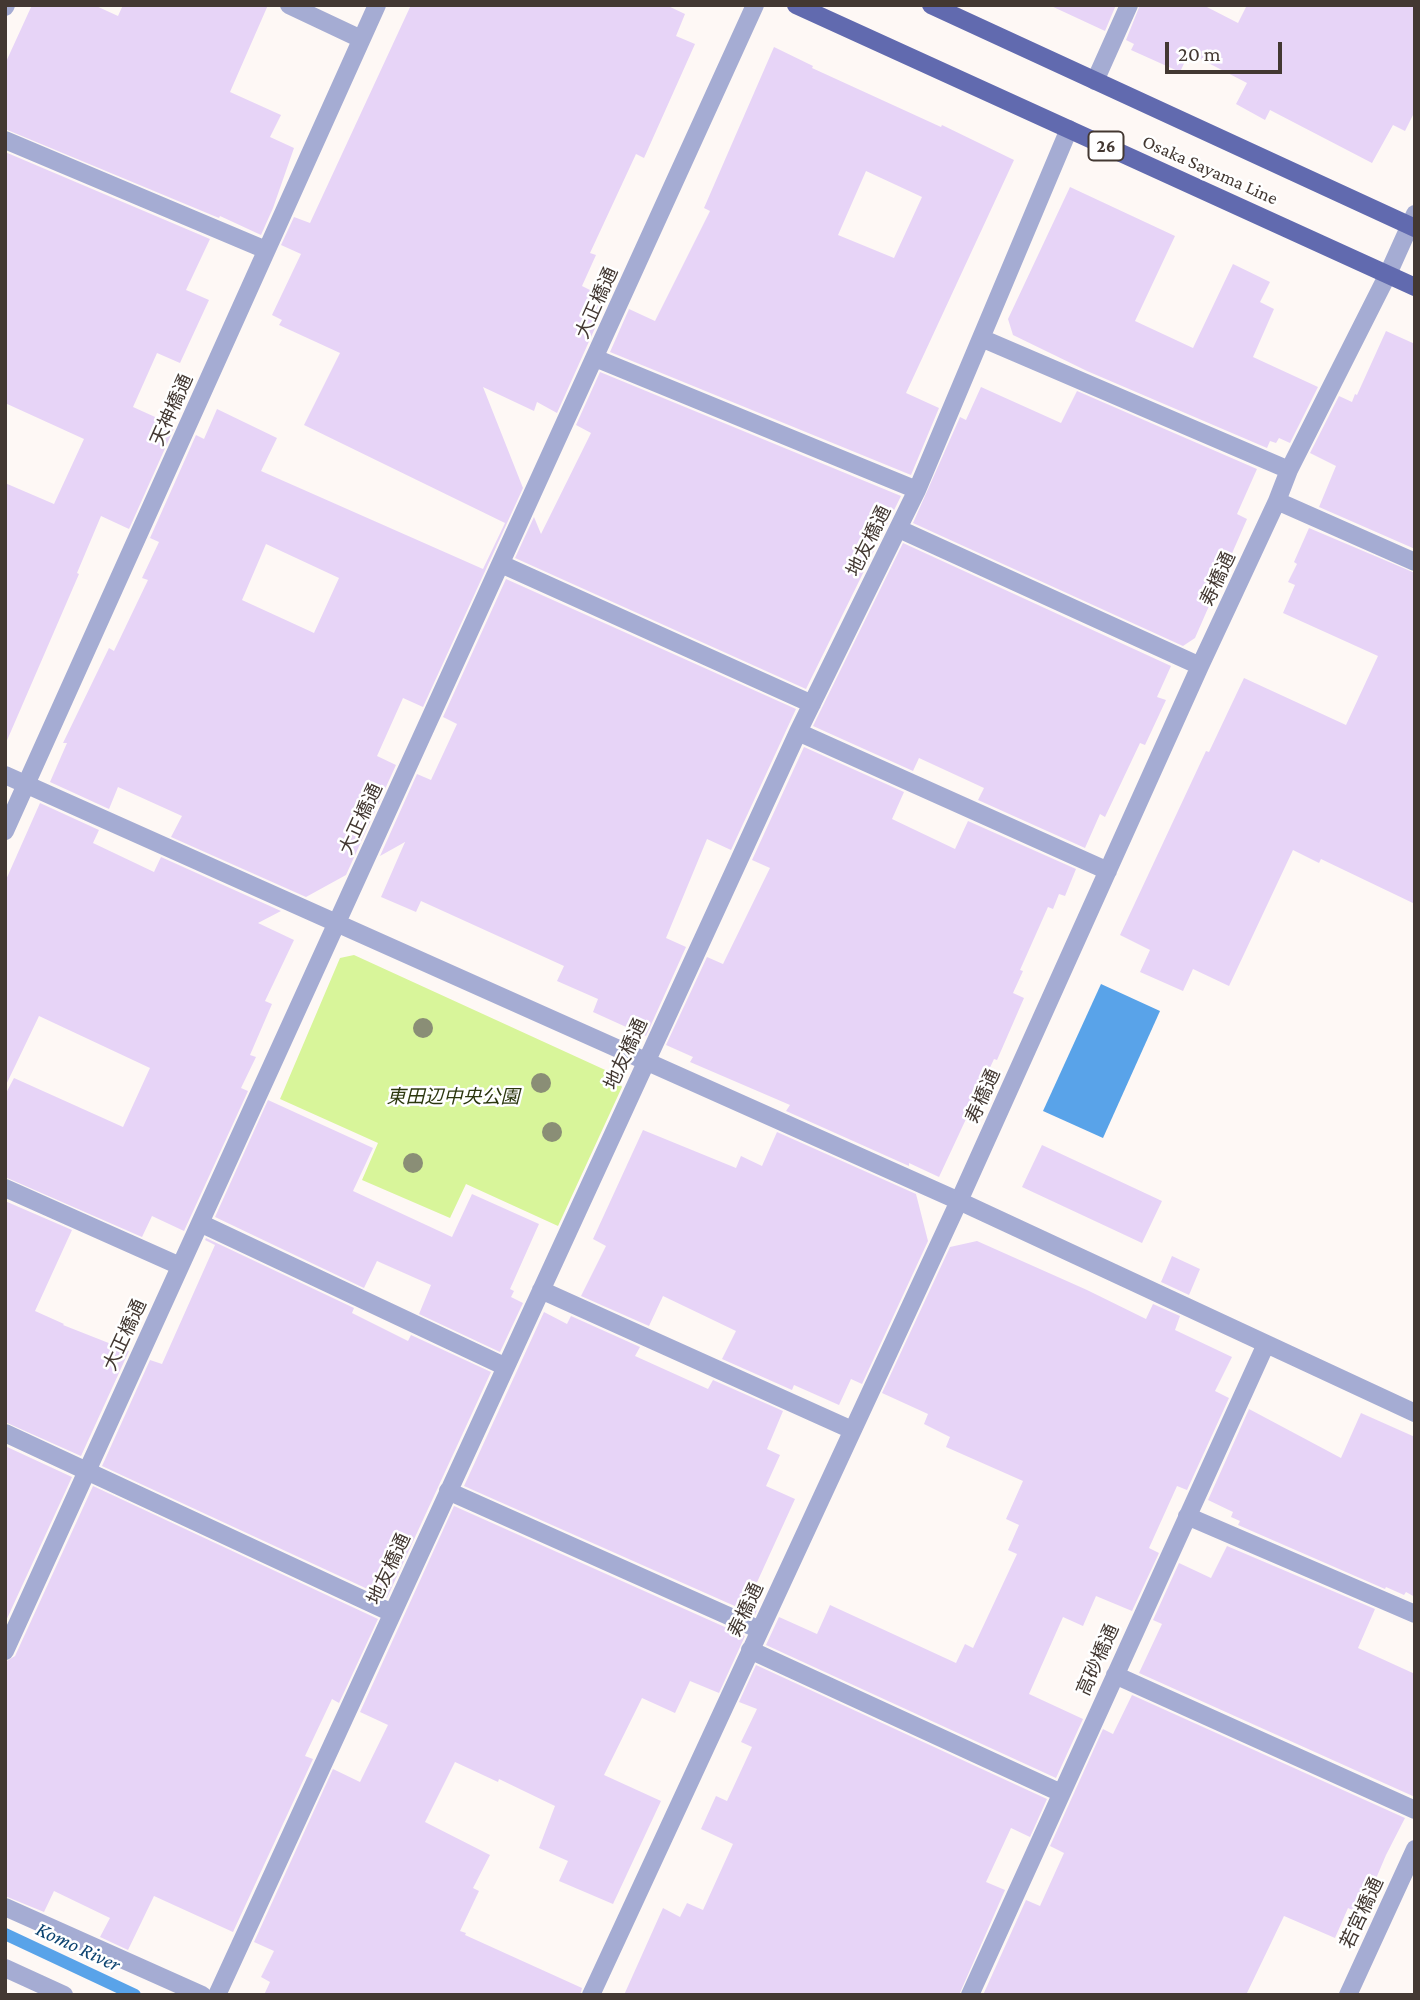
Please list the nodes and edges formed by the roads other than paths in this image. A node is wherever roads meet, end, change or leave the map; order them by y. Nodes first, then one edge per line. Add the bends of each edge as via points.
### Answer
1 (289, 5) edge
2 (377, 5) edge
3 (755, 5) edge
4 (796, 5) edge
5 (931, 5) edge
6 (1129, 5) edge
7 (361, 39) junction
8 (1095, 81) junction
9 (1069, 130) junction
10 (5, 140) edge
11 (1413, 223) edge
12 (266, 250) junction
13 (1388, 274) junction
14 (1415, 287) edge
15 (981, 338) junction
16 (595, 358) junction
17 (1289, 470) junction
18 (917, 490) junction
19 (1277, 501) junction
20 (899, 529) junction
21 (1415, 562) edge
22 (501, 564) junction
23 (1200, 666) junction
24 (811, 704) junction
25 (798, 732) junction
26 (5, 775) edge
27 (27, 786) junction
28 (5, 831) edge
29 (1108, 870) junction
30 (337, 923) junction
31 (646, 1062) junction
32 (5, 1188) edge
33 (959, 1201) junction
34 (200, 1223) junction
35 (180, 1266) junction
36 (541, 1290) junction
37 (1266, 1344) junction
38 (506, 1367) junction
39 (1415, 1413) edge
40 (852, 1430) junction
41 (5, 1433) edge
42 (87, 1470) junction
43 (448, 1491) junction
44 (1187, 1516) junction
45 (392, 1613) junction
46 (1415, 1615) edge
47 (760, 1630) junction
48 (750, 1650) junction
49 (5, 1651) edge
50 (1115, 1675) junction
51 (1061, 1793) junction
52 (1415, 1810) edge
53 (1415, 1849) edge
54 (5, 1907) edge
55 (5, 1968) edge
56 (64, 1995) edge
57 (202, 1995) edge
58 (217, 1995) edge
59 (591, 1995) edge
60 (970, 1995) edge
61 (1348, 1995) edge

1 - 7 street
2 - 7 street, 天神橋通
3 - 16 street, 大正橋通
4 - 9 main road, Osaka Sayama Line / 26
5 - 8 main road, Osaka Sayama Line
6 - 8 street
7 - 12 street, 天神橋通
8 - 11 main road, Osaka Sayama Line
9 - 13 main road, Osaka Sayama Line / 26
9 - 15 street, 地友橋通
10 - 12 street
11 - 13 street, 寿橋通
12 - 27 street, 天神橋通
13 - 14 main road, Osaka Sayama Line / 26
13 - 17 street, 寿橋通
15 - 17 street
15 - 18 street, 地友橋通
16 - 18 street
16 - 22 street, 大正橋通
17 - 19 street, 寿橋通
18 - 20 street, 地友橋通
19 - 21 street
19 - 23 street, 寿橋通
20 - 23 street
20 - 24 street, 地友橋通
22 - 24 street
22 - 30 street, 大正橋通
23 - 29 street, 寿橋通
24 - 25 street, 地友橋通
25 - 29 street
25 - 31 street, 地友橋通
26 - 27 street
27 - 28 street, 天神橋通
27 - 30 street
29 - 33 street, 寿橋通
30 - 31 street
30 - 34 street, 大正橋通
31 - 33 street
31 - 36 street, 地友橋通
32 - 35 street
33 - 37 street
33 - 40 street, 寿橋通
34 - 35 street, 大正橋通
34 - 38 street
35 - 42 street, 大正橋通
36 - 38 street, 地友橋通
36 - 40 street
37 - 39 street
37 - 44 street, 高砂橋通
38 - 43 street, 地友橋通
40 - 47 street, 寿橋通
41 - 42 street
42 - 45 street
42 - 49 street, 大正橋通
43 - 45 street, 地友橋通
43 - 47 street
44 - 46 street
44 - 50 street, 高砂橋通
45 - 58 street, 地友橋通
47 - 48 street, 寿橋通
48 - 51 street
48 - 59 street, 寿橋通
50 - 51 street, 高砂橋通
50 - 52 street
51 - 60 street, 高砂橋通
53 - 61 street, 若宮橋通
54 - 57 street
55 - 56 street

